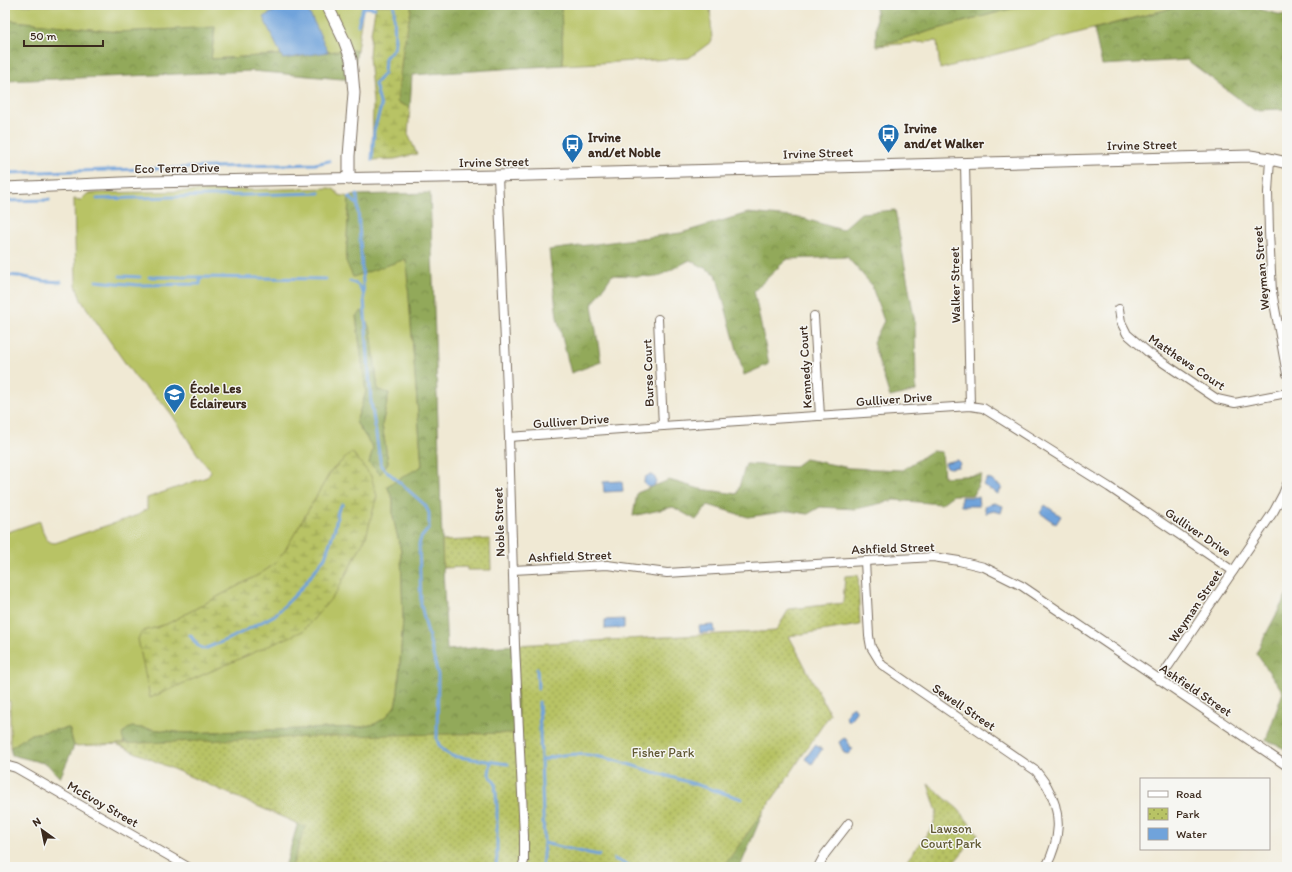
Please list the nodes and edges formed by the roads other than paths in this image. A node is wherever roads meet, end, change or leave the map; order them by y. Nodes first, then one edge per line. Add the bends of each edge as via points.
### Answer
1 (327, 5) edge
2 (1270, 159) junction
3 (965, 163) junction
4 (1287, 163) edge
5 (498, 176) junction
6 (349, 179) junction
7 (5, 188) edge
8 (1119, 309) dead end
9 (814, 316) dead end
10 (658, 320) dead end
11 (1287, 374) edge
12 (1287, 393) edge
13 (970, 406) junction
14 (820, 416) junction
15 (662, 426) junction
16 (509, 437) junction
17 (1287, 484) edge
18 (865, 561) junction
19 (513, 570) junction
20 (1234, 571) junction
21 (1159, 680) junction
22 (5, 765) edge
23 (1287, 766) edge
24 (849, 822) dead end
25 (188, 867) edge
26 (522, 867) edge
27 (818, 867) edge
28 (1046, 867) edge

1 - 6 street via 351,59 354,93
2 - 3 street, Irvine Street via 1250,156
2 - 4 street, Irvine Street
2 - 11 street, Weyman Street via 1268,192 1272,292
3 - 5 street, Irvine Street
3 - 13 street, Walker Street
5 - 6 street, Irvine Street
5 - 16 street, Noble Street
6 - 7 street, Eco Terra Drive via 145,182
8 - 12 street, Matthews Court via 1121,322 1127,334 1149,353 1217,399 1235,404
9 - 14 street, Kennedy Court
10 - 15 street, Burse Court
13 - 14 street, Gulliver Drive
13 - 20 street, Gulliver Drive via 983,408 1010,424
14 - 15 street, Gulliver Drive
15 - 16 street, Gulliver Drive
16 - 19 street, Noble Street
17 - 20 street, Weyman Street via 1274,511
18 - 19 street, Ashfield Street via 668,573 607,565
18 - 21 street, Ashfield Street via 933,557 984,567 1022,586
18 - 28 street, Sewell Street via 869,636 871,647 882,665 1036,771 1047,786 1055,803 1058,822 1057,839
19 - 26 street, Noble Street via 524,836
20 - 21 street, Weyman Street
21 - 23 street, Ashfield Street
22 - 25 street, McEvoy Street via 16,768
24 - 27 street

